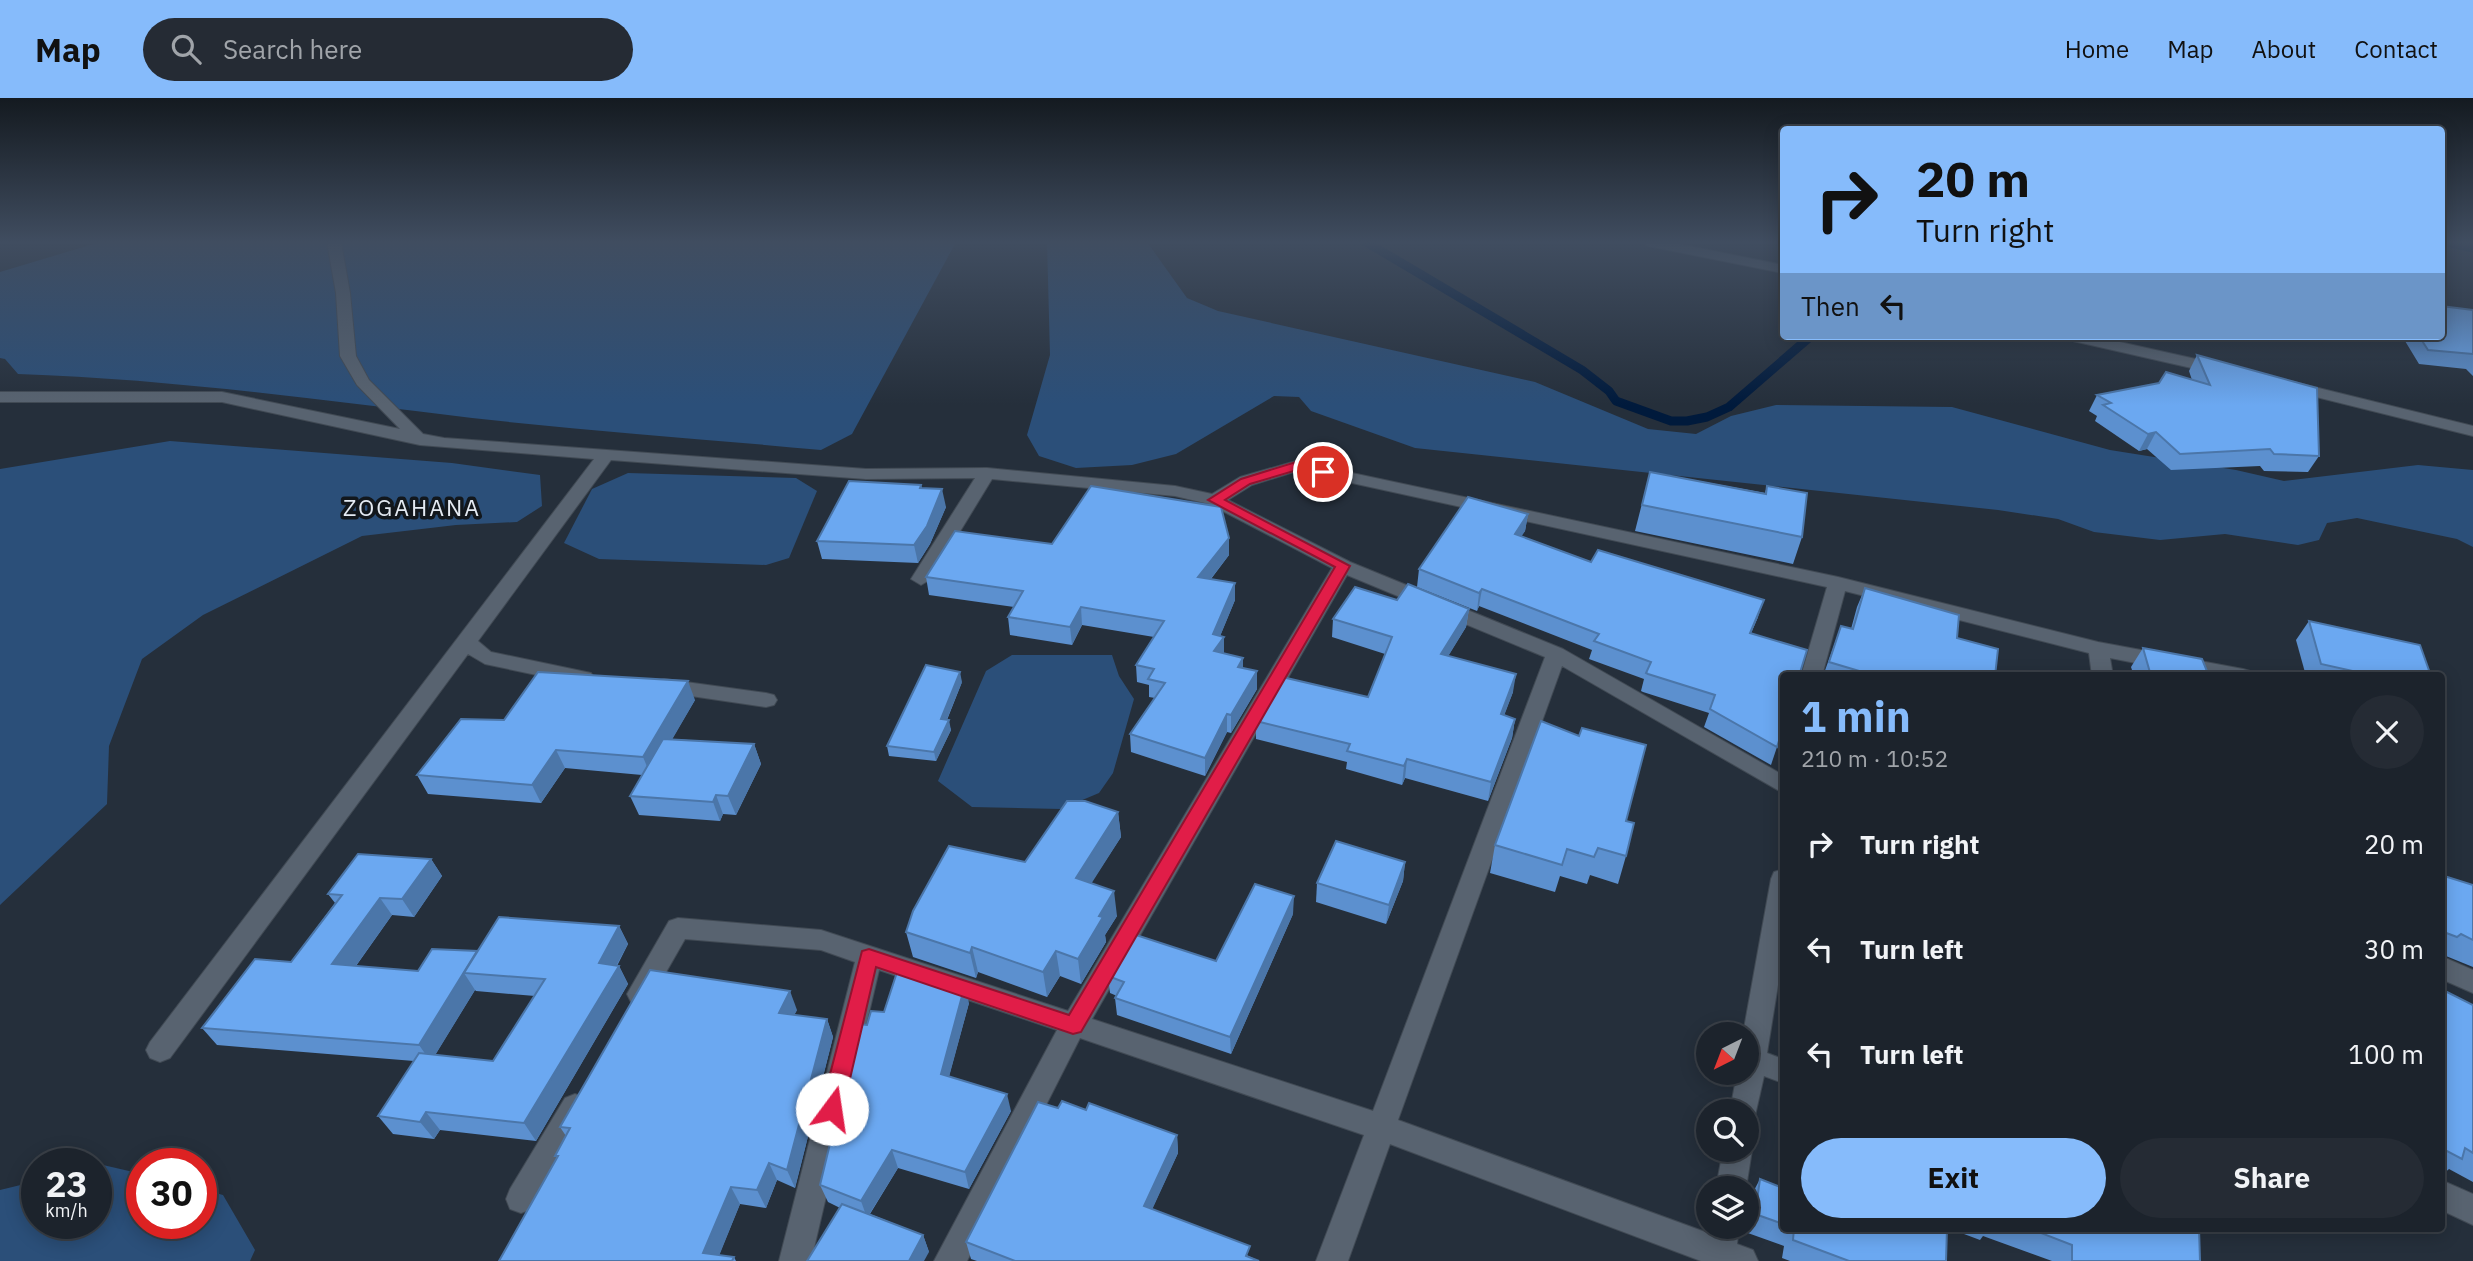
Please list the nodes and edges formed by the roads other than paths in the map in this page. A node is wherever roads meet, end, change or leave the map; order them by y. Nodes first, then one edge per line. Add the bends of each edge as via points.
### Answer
1 (343, 296) edge
2 (2090, 340) edge
3 (2233, 373) edge
4 (2272, 382) edge
5 (0, 397) edge
6 (2473, 431) edge
7 (420, 440) junction
8 (605, 456) junction
9 (987, 473) junction
10 (1215, 500) junction
11 (1343, 566) junction
12 (921, 579) dead end
13 (1838, 583) junction
14 (466, 642) junction
15 (2098, 649) junction
16 (1556, 654) junction
17 (1812, 672) edge
18 (2102, 672) edge
19 (2222, 672) edge
20 (609, 679) edge
21 (645, 683) edge
22 (766, 700) dead end
23 (1780, 778) edge
24 (1780, 897) edge
25 (869, 957) junction
26 (2445, 969) edge
27 (2473, 982) edge
28 (630, 1011) edge
29 (1759, 1022) edge
30 (1073, 1026) junction
31 (160, 1049) dead end
32 (1759, 1062) edge
33 (1780, 1070) edge
34 (589, 1082) edge
35 (1381, 1127) junction
36 (2445, 1196) edge
37 (521, 1199) dead end
38 (2473, 1210) edge
39 (1726, 1250) edge
40 (795, 1261) edge
41 (950, 1261) edge
42 (1332, 1261) edge

1 - 7 street via 348,356 363,383
2 - 3 street
4 - 6 street
5 - 7 street via 222,397
7 - 8 street
8 - 9 street via 866,474
8 - 14 street
9 - 10 street via 1175,491
9 - 12 street
10 - 11 street
10 - 13 street via 1246,481 1296,466
11 - 16 street
11 - 30 street
13 - 15 street
13 - 17 street
14 - 20 street via 485,657 574,677
14 - 31 street
15 - 18 street
15 - 19 street
16 - 23 street
16 - 35 street
21 - 22 street
24 - 29 street
25 - 28 street via 821,940 678,928
25 - 30 street
25 - 40 street
26 - 27 street
30 - 35 street
30 - 41 street
32 - 33 street
34 - 37 street
35 - 39 street
35 - 42 street
36 - 38 street

